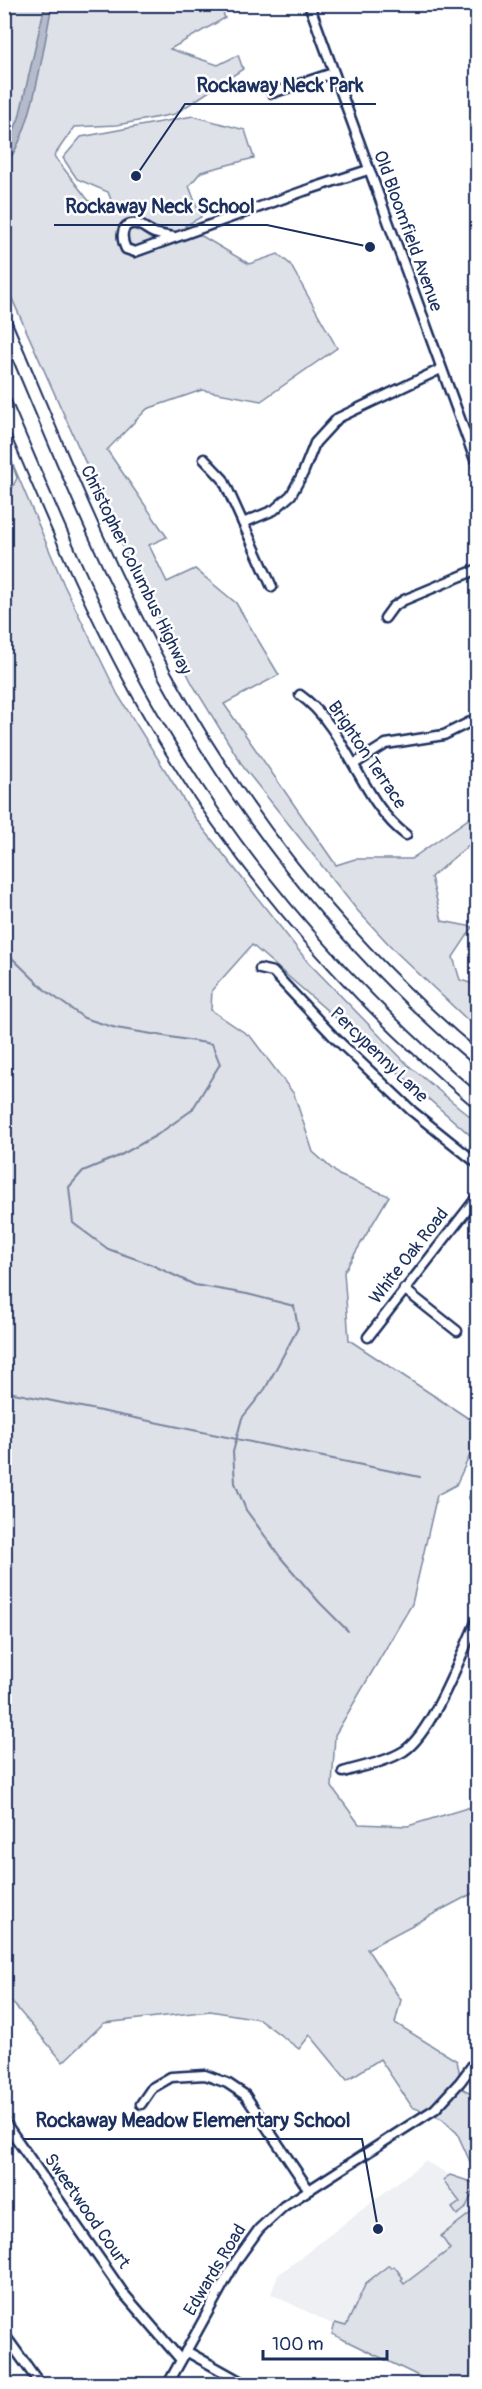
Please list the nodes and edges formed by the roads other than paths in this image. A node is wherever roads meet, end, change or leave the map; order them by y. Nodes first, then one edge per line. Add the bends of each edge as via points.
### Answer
1 (309, 4) edge
2 (333, 73) junction
3 (272, 93) dead end
4 (369, 170) junction
5 (174, 237) junction
6 (4, 321) edge
7 (441, 369) junction
8 (4, 402) edge
9 (204, 459) dead end
10 (477, 468) edge
11 (243, 523) junction
12 (477, 568) edge
13 (272, 587) dead end
14 (385, 618) dead end
15 (300, 695) dead end
16 (477, 718) edge
17 (354, 764) junction
18 (406, 835) dead end
19 (260, 969) dead end
20 (477, 1059) edge
21 (477, 1102) edge
22 (477, 1164) edge
23 (477, 1196) edge
24 (404, 1289) junction
25 (457, 1331) dead end
26 (368, 1337) dead end
27 (477, 1618) edge
28 (343, 1772) dead end
29 (477, 2058) edge
30 (141, 2104) dead end
31 (4, 2121) edge
32 (309, 2190) junction
33 (4, 2334) edge
34 (184, 2356) junction
35 (40, 2385) edge
36 (168, 2385) edge
37 (245, 2385) edge

1 - 2 street, Old Bloomfield Avenue
2 - 3 street
2 - 4 street, Old Bloomfield Avenue
4 - 5 street
4 - 7 street, Old Bloomfield Avenue
5 - 5 street via 138,224 123,229 121,236 126,249 135,252
6 - 20 highway, Christopher Columbus Highway via 120,586 208,748 266,832 336,919 407,994
7 - 10 street, Old Bloomfield Avenue
7 - 11 street via 338,418 315,443 291,495 274,510
8 - 21 highway via 109,637 148,711 198,791 259,876 312,940 406,1038
9 - 11 street via 223,479
11 - 13 street
12 - 14 street via 404,600
15 - 17 street, Brighton Terrace via 321,714
16 - 17 street via 444,735 386,744
17 - 18 street, Brighton Terrace via 386,816
19 - 22 street, Percypenny Lane via 273,972 404,1104
23 - 24 street, White Oak Road
24 - 25 street
24 - 26 street, White Oak Road
27 - 28 street via 419,1738 396,1755
29 - 32 street, Edwards Road via 435,2109
30 - 32 street via 152,2088 171,2077 205,2075 227,2082 245,2095
31 - 34 street, Sweetwood Court via 124,2294
32 - 34 street, Edwards Road via 271,2217 249,2242
33 - 35 street
34 - 36 street, Edwards Road
34 - 37 street, Sweetwood Court

